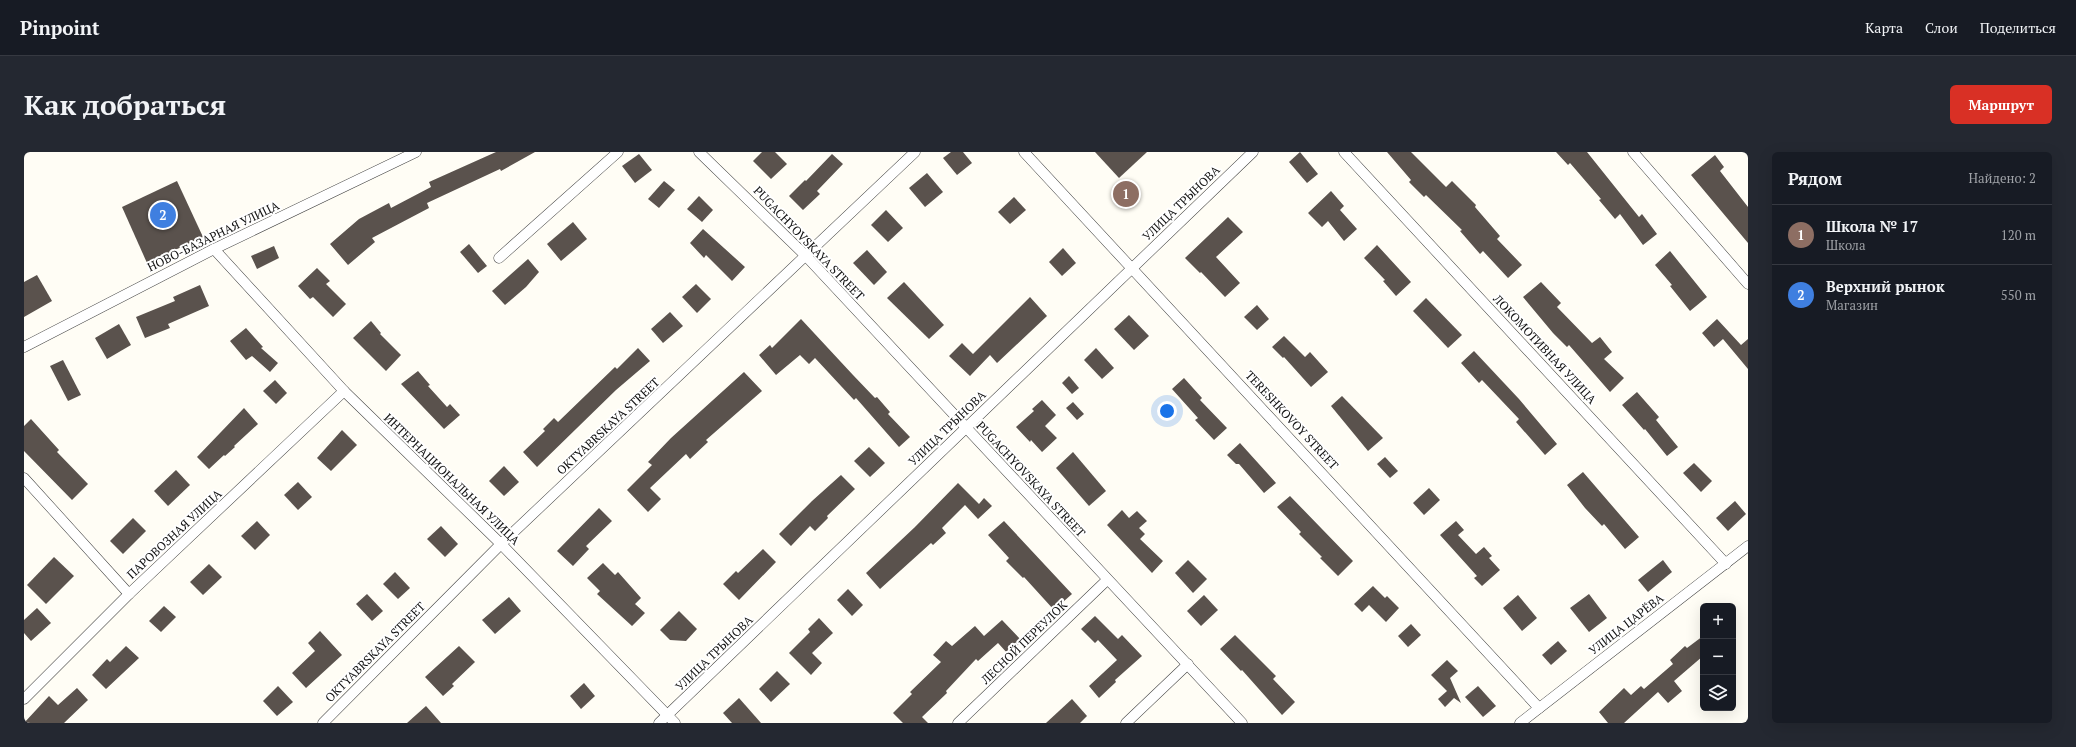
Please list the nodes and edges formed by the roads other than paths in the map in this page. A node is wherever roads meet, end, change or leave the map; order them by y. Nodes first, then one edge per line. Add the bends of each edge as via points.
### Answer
1 (416, 152) edge
2 (618, 152) edge
3 (699, 152) edge
4 (915, 152) edge
5 (1024, 152) edge
6 (1253, 152) edge
7 (1344, 152) edge
8 (1633, 152) edge
9 (214, 249) junction
10 (806, 256) junction
11 (499, 258) dead end
12 (1133, 268) junction
13 (1748, 284) edge
14 (24, 348) edge
15 (344, 391) junction
16 (965, 428) junction
17 (24, 478) edge
18 (501, 544) junction
19 (1748, 546) edge
20 (1726, 564) junction
21 (1107, 580) junction
22 (129, 594) junction
23 (1188, 664) junction
24 (24, 699) edge
25 (1539, 708) junction
26 (668, 715) junction
27 (323, 723) edge
28 (659, 723) edge
29 (675, 723) edge
30 (958, 723) edge
31 (1126, 723) edge
32 (1242, 723) edge
33 (1520, 723) edge

1 - 9 street, НОВО-БАЗАРНАЯ УЛИЦА
2 - 11 street
3 - 10 street, PUGACHYOVSKAYA STREET
4 - 10 street, OKTYABRSKAYA STREET
5 - 12 street, TERESHKOVOY STREET
6 - 12 street, УЛИЦА ТРЫНОВА
7 - 20 street, ЛОКОМОТИВНАЯ УЛИЦА
8 - 13 street
9 - 14 street, НОВО-БАЗАРНАЯ УЛИЦА
9 - 15 street, ИНТЕРНАЦИОНАЛЬНАЯ УЛИЦА
10 - 16 street, PUGACHYOVSKAYA STREET
10 - 18 street, OKTYABRSKAYA STREET
12 - 16 street, УЛИЦА ТРЫНОВА
12 - 25 street, TERESHKOVOY STREET
15 - 18 street, ИНТЕРНАЦИОНАЛЬНАЯ УЛИЦА
15 - 22 street, ПАРОВОЗНАЯ УЛИЦА
16 - 21 street, PUGACHYOVSKAYA STREET
16 - 26 street, УЛИЦА ТРЫНОВА
17 - 22 street
18 - 26 street, ИНТЕРНАЦИОНАЛЬНАЯ УЛИЦА
18 - 27 street, OKTYABRSKAYA STREET
19 - 20 street, УЛИЦА ЦАРЁВА
20 - 25 street, УЛИЦА ЦАРЁВА
21 - 23 street, PUGACHYOVSKAYA STREET
21 - 30 street, ЛЕСНОЙ ПЕРЕУЛОК
22 - 24 street, ПАРОВОЗНАЯ УЛИЦА
23 - 31 street
23 - 32 street, PUGACHYOVSKAYA STREET
25 - 33 street, УЛИЦА ЦАРЁВА
26 - 28 street, УЛИЦА ТРЫНОВА
26 - 29 street, ИНТЕРНАЦИОНАЛЬНАЯ УЛИЦА

